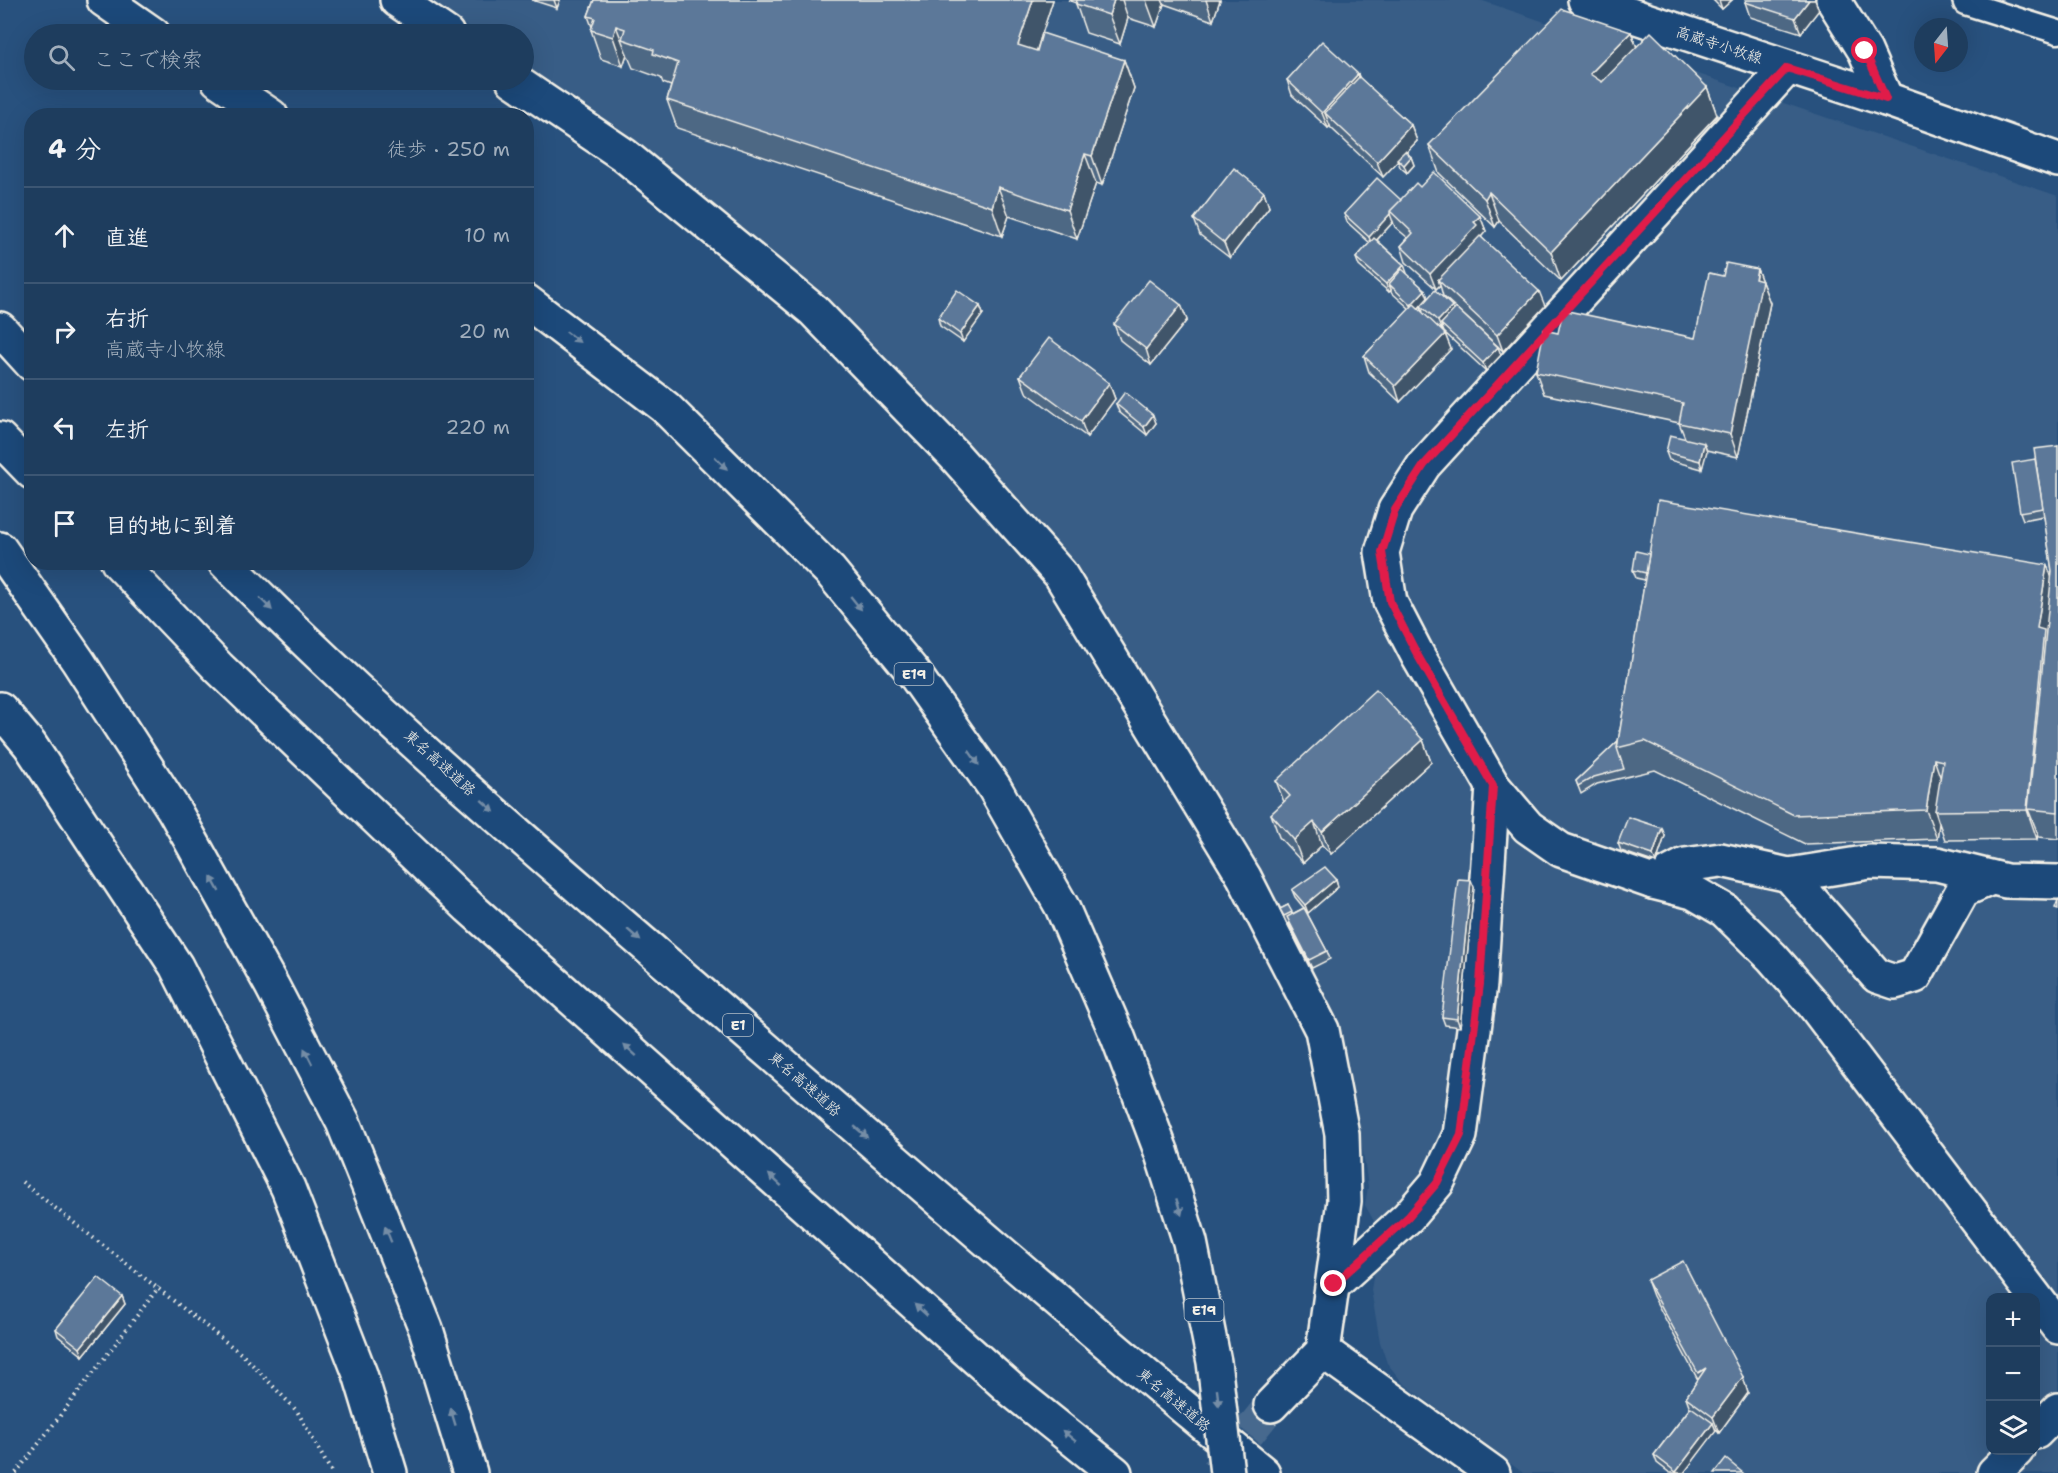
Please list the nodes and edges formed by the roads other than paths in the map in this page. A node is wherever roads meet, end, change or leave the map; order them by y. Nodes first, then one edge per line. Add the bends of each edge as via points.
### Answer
1 (104, 0) edge
2 (397, 0) edge
3 (1585, 0) edge
4 (1833, 0) edge
5 (1964, 0) edge
6 (139, 24) edge
7 (432, 24) edge
8 (2058, 32) edge
9 (1787, 68) junction
10 (233, 90) edge
11 (528, 90) edge
12 (1886, 99) junction
13 (259, 108) edge
14 (2058, 160) edge
15 (534, 307) edge
16 (0, 329) edge
17 (24, 355) edge
18 (0, 439) edge
19 (24, 464) edge
20 (0, 549) edge
21 (126, 570) edge
22 (233, 570) edge
23 (0, 709) edge
24 (1493, 786) junction
25 (1789, 875) junction
26 (1991, 878) junction
27 (1653, 882) junction
28 (2058, 882) edge
29 (1334, 1284) junction
30 (2058, 1327) edge
31 (1323, 1351) junction
32 (1271, 1405) tunnel mouth
33 (2058, 1410) edge
34 (2040, 1428) edge
35 (2012, 1455) edge
36 (390, 1473) edge
37 (470, 1473) edge
38 (1115, 1473) edge
39 (1227, 1473) edge
40 (1263, 1473) edge
41 (1493, 1473) edge
42 (1995, 1473) edge

1 - 6 main road
2 - 7 main road
3 - 9 main road, 高蔵寺小牧線
4 - 12 main road via 1865,51
5 - 8 lane
9 - 12 main road, 高蔵寺小牧線
9 - 24 main road via 1424,465 1395,510 1382,552 1390,602
10 - 13 main road
11 - 29 main road via 624,155 813,310 954,455 1060,574 1244,877 1322,1030 1342,1134 1344,1201
12 - 14 main road, 高蔵寺小牧線
15 -> 39 main road, E19, bridge via 665,407 830,571 913,672 994,787 1062,907 1118,1037 1161,1152 1193,1253 1214,1362
16 - 17 main road
18 - 19 main road
37 -> 20 main road via 426,1329 343,1122 174,810
38 -> 21 main road via 1014,1392 468,907 219,668
22 -> 40 main road, 東名高速道路 / E1 via 288,626 537,851 1084,1326
23 - 36 main road via 30,746 181,977 288,1188 360,1374
24 - 27 main road via 1528,827 1561,850
24 - 29 main road via 1482,963 1461,1135 1437,1183 1408,1217
25 - 26 main road via 1870,862 1937,864
25 - 26 main road via 1877,976 1895,982 1915,976 1963,890
25 - 27 main road via 1721,860 1685,865
26 - 28 main road
27 - 30 main road via 1693,892 1724,910 1772,957 1814,1005
29 - 31 main road
31 - 32 main road
31 - 41 main road
33 - 34 main road
35 - 42 main road

